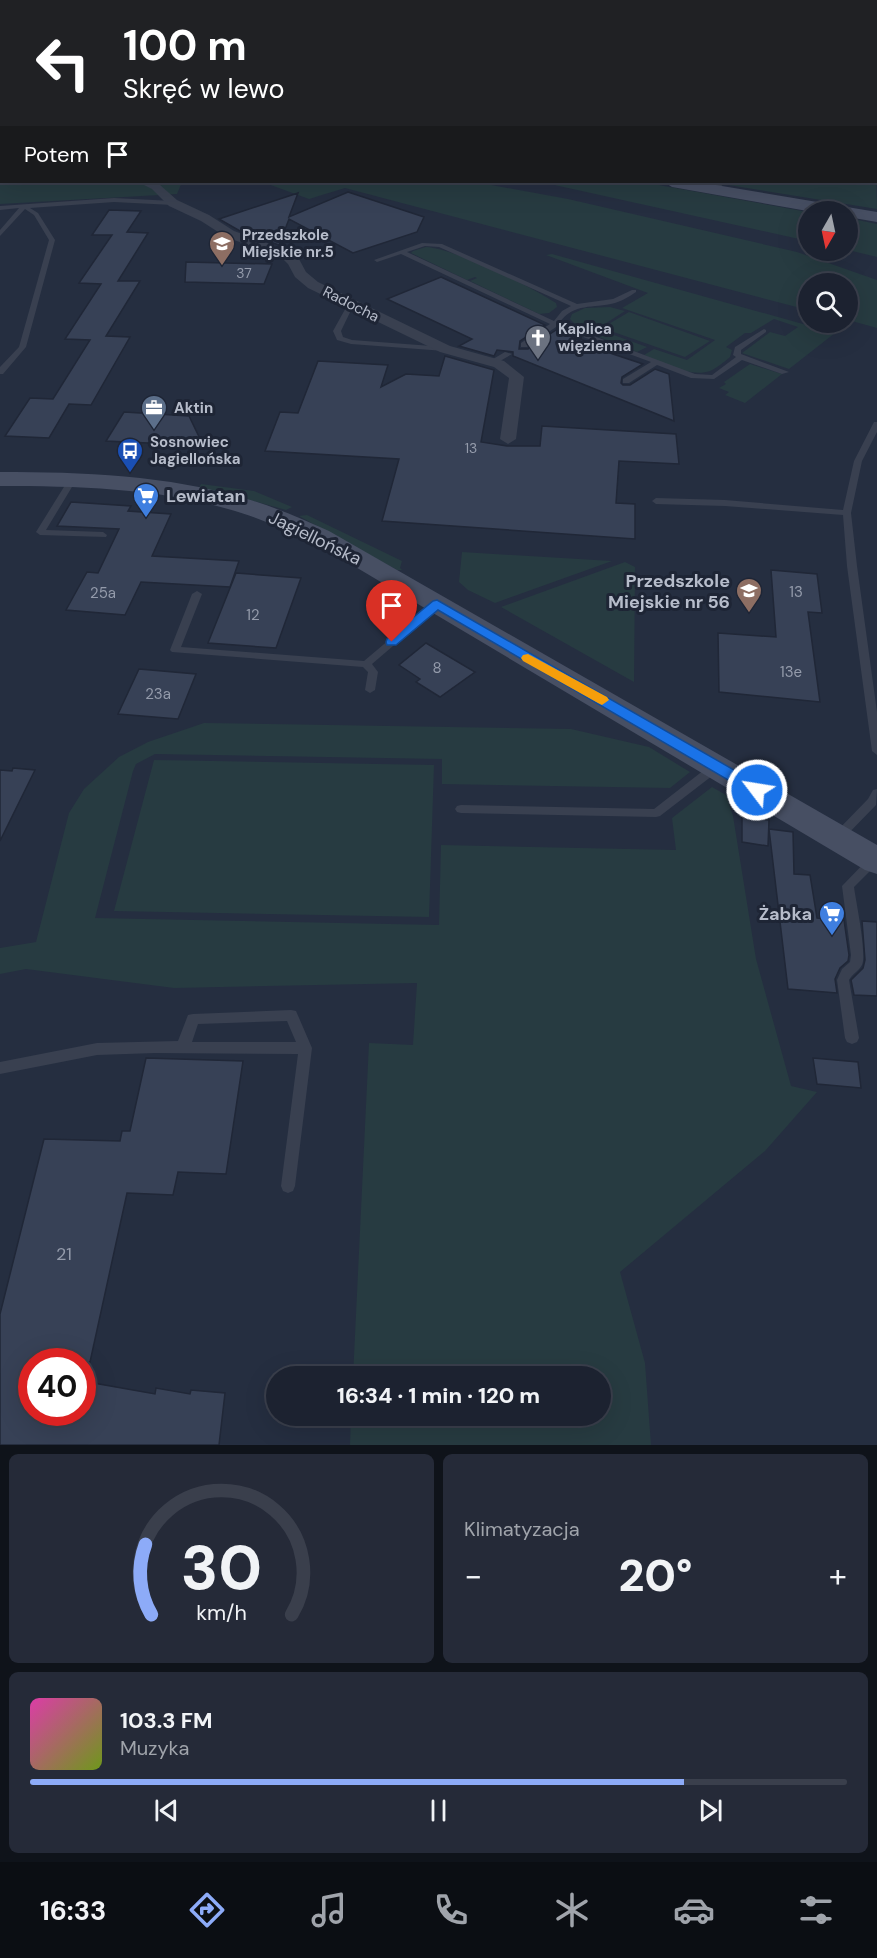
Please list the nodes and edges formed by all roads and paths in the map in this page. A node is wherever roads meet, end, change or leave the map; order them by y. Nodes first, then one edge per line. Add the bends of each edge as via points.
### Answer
1 (146, 183) edge
2 (688, 183) edge
3 (719, 185) edge
4 (173, 202) junction
5 (798, 202) edge
6 (24, 206) junction
7 (0, 208) edge
8 (858, 214) edge
9 (877, 217) edge
10 (0, 234) edge
11 (402, 252) junction
12 (377, 260) dead end
13 (634, 291) dead end
14 (351, 304) junction
15 (576, 306) junction
16 (555, 324) junction
17 (764, 331) dead end
18 (524, 345) dead end
19 (445, 349) junction
20 (508, 354) dead end
21 (741, 357) junction
22 (492, 362) junction
23 (657, 362) junction
24 (0, 372) edge
25 (785, 372) dead end
26 (626, 381) dead end
27 (877, 424) edge
28 (508, 439) dead end
29 (0, 479) edge
30 (71, 482) junction
31 (656, 501) dead end
32 (847, 513) junction
33 (103, 535) dead end
34 (197, 594) dead end
35 (437, 604) junction
36 (366, 664) junction
37 (370, 690) dead end
38 (877, 751) edge
39 (717, 766) junction
40 (877, 793) edge
41 (461, 809) dead end
42 (837, 837) junction
43 (876, 861) edge
44 (852, 1038) dead end
45 (183, 1047) junction
46 (305, 1048) junction
47 (0, 1068) edge
48 (288, 1186) dead end

1 - 4 street, Radocha
2 - 3 street
3 - 5 street
4 - 6 lane via 114,200
4 - 14 street, Radocha via 230,234 285,254 313,285
6 - 7 lane
6 - 10 lane
6 - 24 lane via 36,213 52,240 22,347
8 - 9 street
11 - 12 lane
11 - 15 lane via 424,244 447,247
11 - 16 lane
13 - 15 lane via 615,301
14 - 19 street, Radocha
14 - 19 lane via 338,331 340,338
15 - 16 lane via 564,312
16 - 18 lane
16 - 23 lane
17 - 21 lane via 738,349 737,355
19 - 22 street, Radocha
20 - 22 lane
21 - 23 lane via 714,377 694,376
21 - 25 lane
22 - 28 street, Radocha via 517,377
23 - 26 lane
27 - 32 lane via 858,461
29 - 30 street, Jagiellońska
30 - 33 lane via 40,532
30 - 35 street, Jagiellońska via 169,490 247,507 332,542
31 - 32 lane
32 - 38 lane
34 - 36 lane via 175,650
35 - 36 lane
35 - 39 street, Jagiellońska
36 - 37 lane via 373,672
39 - 41 lane via 656,813
39 - 42 street, Jagiellońska
40 - 42 lane
42 - 43 street, Jagiellońska
43 - 44 lane via 848,886 858,955 843,980
45 - 46 lane
45 - 46 lane via 193,1019 291,1015
45 - 47 lane via 98,1049
46 - 48 lane

